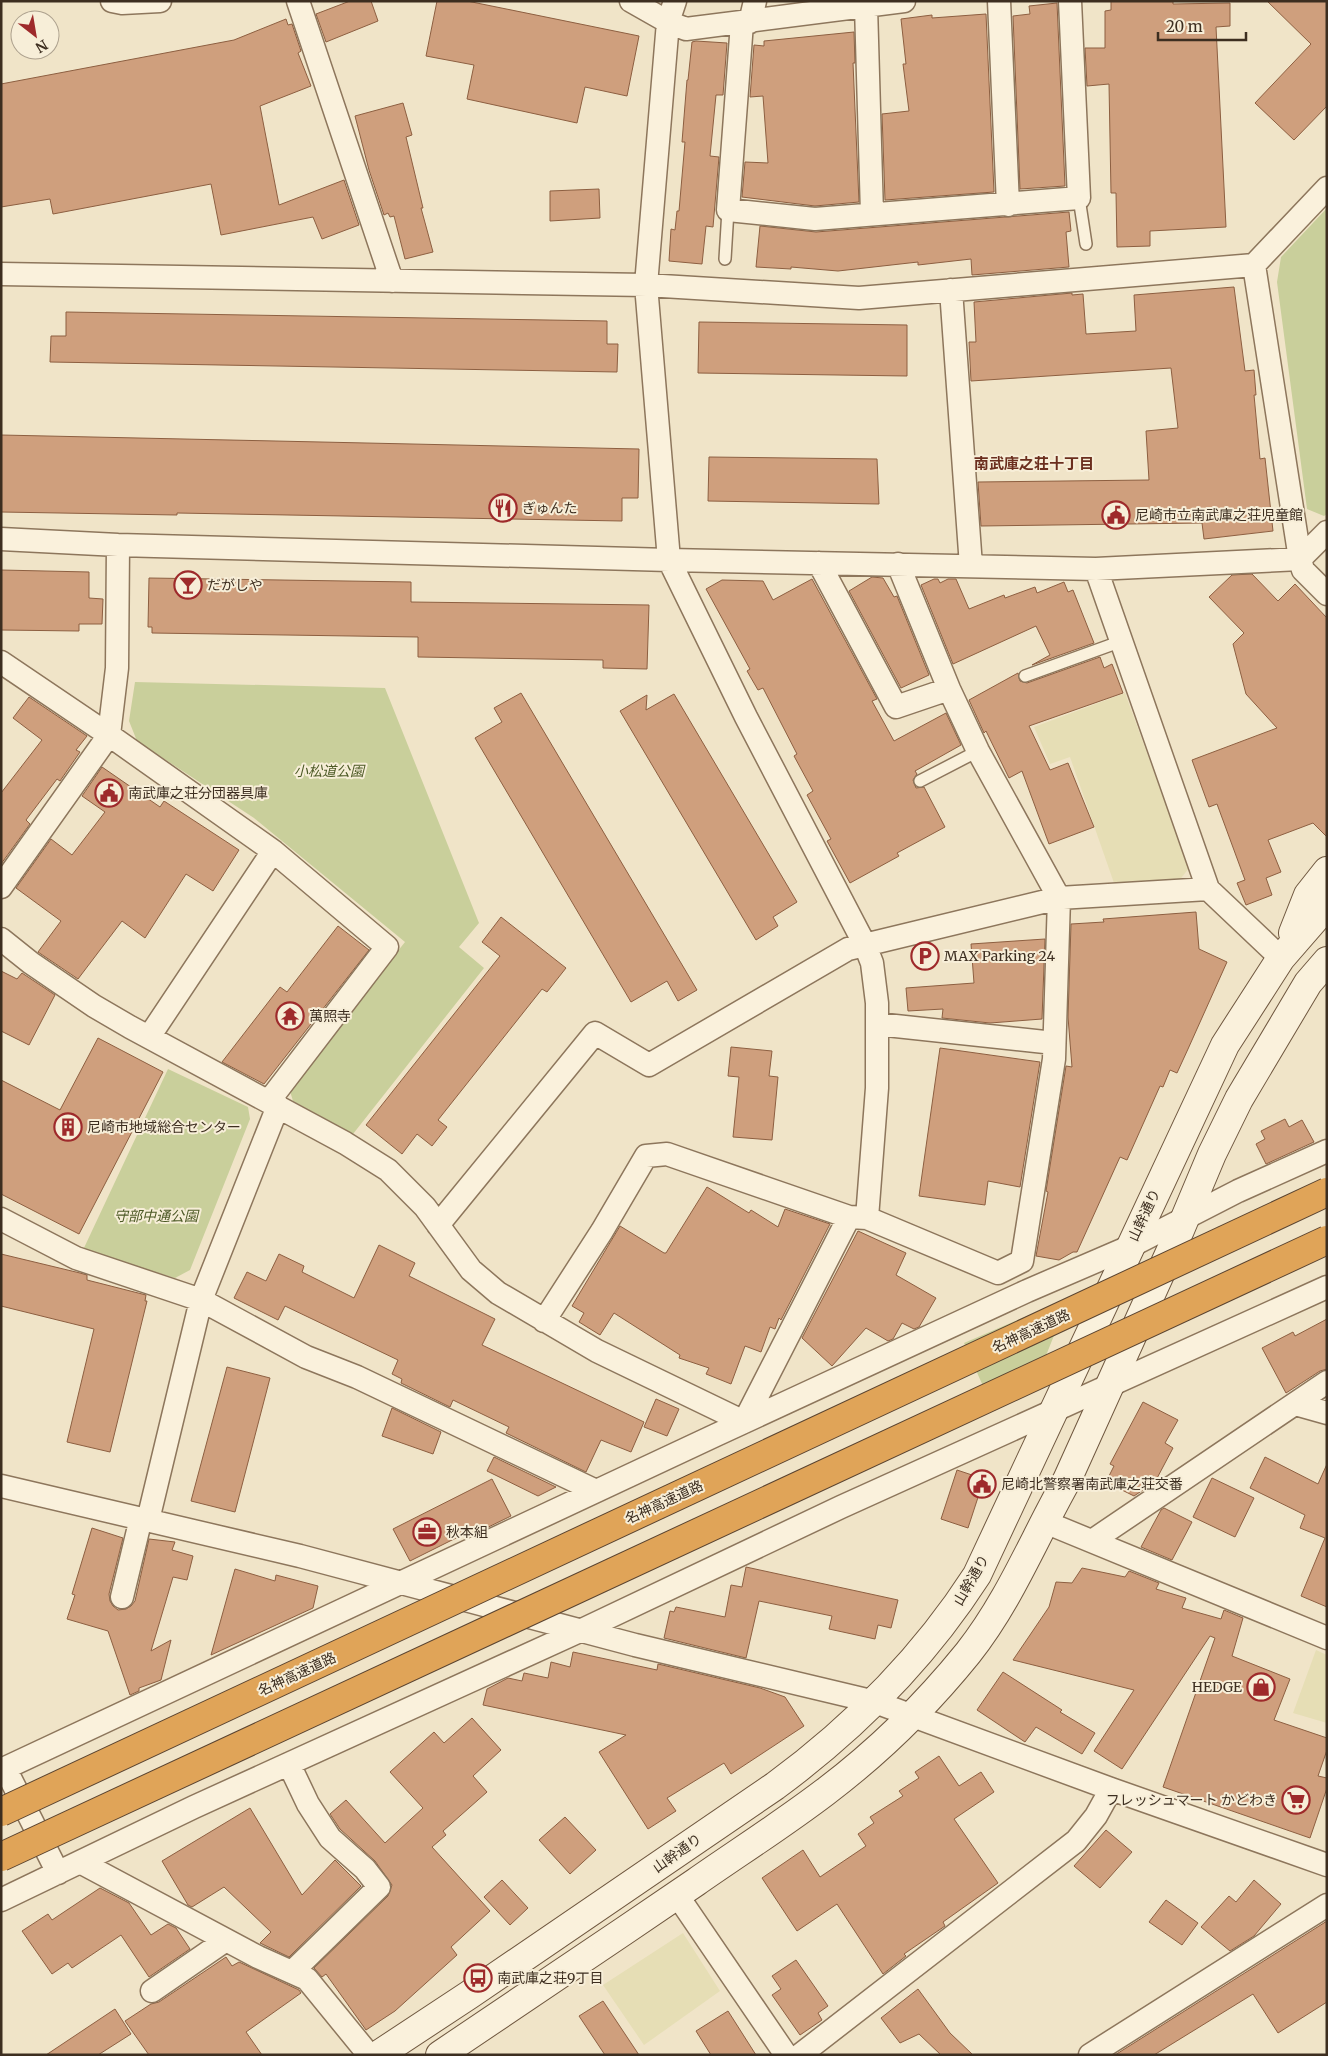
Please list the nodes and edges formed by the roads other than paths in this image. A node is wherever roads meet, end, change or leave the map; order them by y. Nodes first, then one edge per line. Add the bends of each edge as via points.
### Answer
1 (112, 1) edge
2 (160, 1) edge
3 (298, 1) edge
4 (631, 1) edge
5 (999, 1) edge
6 (1070, 1) edge
7 (885, 3) edge
8 (672, 12) edge
9 (749, 16) edge
10 (1327, 188) edge
11 (1079, 198) junction
12 (1008, 205) junction
13 (728, 210) junction
14 (872, 214) junction
15 (1086, 244) dead end
16 (725, 259) dead end
17 (1254, 264) junction
18 (1, 274) edge
19 (392, 281) junction
20 (646, 285) junction
21 (951, 290) junction
22 (1327, 532) edge
23 (1, 539) edge
24 (118, 544) junction
25 (1300, 558) junction
26 (669, 560) junction
27 (819, 563) junction
28 (898, 564) junction
29 (971, 566) junction
30 (1096, 569) junction
31 (1327, 594) edge
32 (1122, 641) junction
33 (1, 662) edge
34 (1025, 676) dead end
35 (950, 689) junction
36 (109, 734) junction
37 (978, 750) junction
38 (920, 781) dead end
39 (273, 851) junction
40 (1327, 871) edge
41 (1, 887) edge
42 (1208, 889) junction
43 (1059, 898) junction
44 (1327, 906) edge
45 (1, 939) edge
46 (865, 945) junction
47 (1283, 956) junction
48 (1327, 961) edge
49 (1317, 978) edge
50 (877, 1024) junction
51 (149, 1038) junction
52 (1054, 1042) junction
53 (273, 1104) junction
54 (1327, 1151) edge
55 (1327, 1192) edge
56 (858, 1218) junction
57 (1, 1219) edge
58 (1184, 1221) junction
59 (438, 1225) junction
60 (1327, 1240) edge
61 (1129, 1247) junction
62 (1010, 1267) junction
63 (1327, 1287) edge
64 (1026, 1291) junction
65 (201, 1300) junction
66 (544, 1321) junction
67 (1327, 1382) edge
68 (1111, 1385) junction
69 (1295, 1404) junction
70 (1053, 1412) junction
71 (1327, 1413) edge
72 (744, 1422) junction
73 (1, 1486) edge
74 (596, 1491) junction
75 (144, 1519) junction
76 (1045, 1522) junction
77 (1092, 1541) junction
78 (401, 1583) junction
79 (122, 1598) dead end
80 (582, 1630) junction
81 (1327, 1638) edge
82 (875, 1702) junction
83 (911, 1716) junction
84 (289, 1764) junction
85 (3, 1769) edge
86 (1111, 1789) junction
87 (1, 1812) edge
88 (1, 1857) edge
89 (80, 1862) junction
90 (1327, 1864) edge
91 (58, 1873) junction
92 (676, 1895) junction
93 (1, 1900) edge
94 (1327, 1906) edge
95 (226, 1940) junction
96 (292, 1972) junction
97 (152, 1991) dead end
98 (369, 2055) edge
99 (378, 2055) edge
100 (440, 2055) edge
101 (786, 2055) edge
102 (800, 2055) edge
103 (1090, 2055) edge

1 - 2 street
3 - 19 street
4 - 8 street
5 - 12 street
6 - 11 street
7 - 9 street
7 - 14 street
8 - 9 street via 686,29
8 - 20 street
9 - 13 street
10 - 17 street
11 - 12 street
11 - 15 lane
12 - 14 street
13 - 14 street via 816,219
13 - 16 lane
17 - 21 street
17 - 25 street
18 - 19 street
19 - 20 street
20 - 21 street via 858,298
20 - 26 street
21 - 29 street
22 - 25 street
23 - 24 street
24 - 26 street
24 - 36 street via 117,668
25 - 30 street
25 - 31 street via 1303,570
26 - 27 street
26 - 46 street via 746,717
27 - 28 street
27 - 35 street via 896,707
28 - 29 street
28 - 35 street
29 - 30 street
30 - 32 street
32 - 34 lane
32 - 42 street
33 - 36 street
35 - 37 street
36 - 39 street
36 - 41 street
37 - 38 lane
37 - 43 street
39 - 51 street
39 - 53 street via 387,947
40 - 47 street via 1308,895
42 - 43 street
42 - 47 street
43 - 46 street
43 - 52 street
44 - 47 street, 山幹通り
45 - 51 street via 94,1006
46 - 50 street via 872,963
46 - 59 street via 848,949 828,960 649,1065 596,1033
47 - 61 street, 山幹通り via 1225,1046
48 - 49 street
49 - 58 street via 1239,1099
50 - 52 street
50 - 56 street via 877,1088
51 - 53 street
52 - 62 street via 1022,1261
53 - 59 street via 388,1170
53 - 65 street
54 - 58 street via 1238,1191
55 - 87 highway, 名神高速道路, bridge
56 - 62 street via 998,1273
56 - 66 street via 667,1154 646,1156
56 - 72 street
57 - 65 street via 76,1258
58 - 61 street
58 - 68 street
59 - 66 street via 471,1270 498,1293
60 - 88 highway, bridge
61 - 64 street
61 - 70 street, 山幹通り
62 - 64 street
63 - 68 street
64 - 72 street
65 - 74 street via 306,1357 356,1377
65 - 75 street
66 - 72 street via 597,1351
67 - 69 street
68 - 70 street
68 - 76 street
69 - 71 street
69 - 77 street
70 - 80 street via 841,1507
70 - 82 street, 山幹通り via 977,1575 943,1625
72 - 74 street
73 - 75 street
74 - 78 street
75 - 78 street
75 - 79 street
76 - 77 street
76 - 83 street via 996,1614 944,1682
77 - 81 street
78 - 80 street
78 - 85 street
80 - 82 street
80 - 84 street
82 - 83 street
82 - 99 street, 山幹通り via 775,1786 470,1996
83 - 86 street
83 - 92 street via 886,1742 824,1793
84 - 89 street
84 - 96 street via 308,1804 330,1838 365,1869 379,1887
85 - 91 street
86 - 90 street
86 - 102 street via 1096,1816 1076,1841
89 - 91 street
89 - 95 street
91 - 93 street
92 - 100 street
92 - 101 street
94 - 103 street
95 - 96 street
95 - 97 street
96 - 98 street via 307,1979

